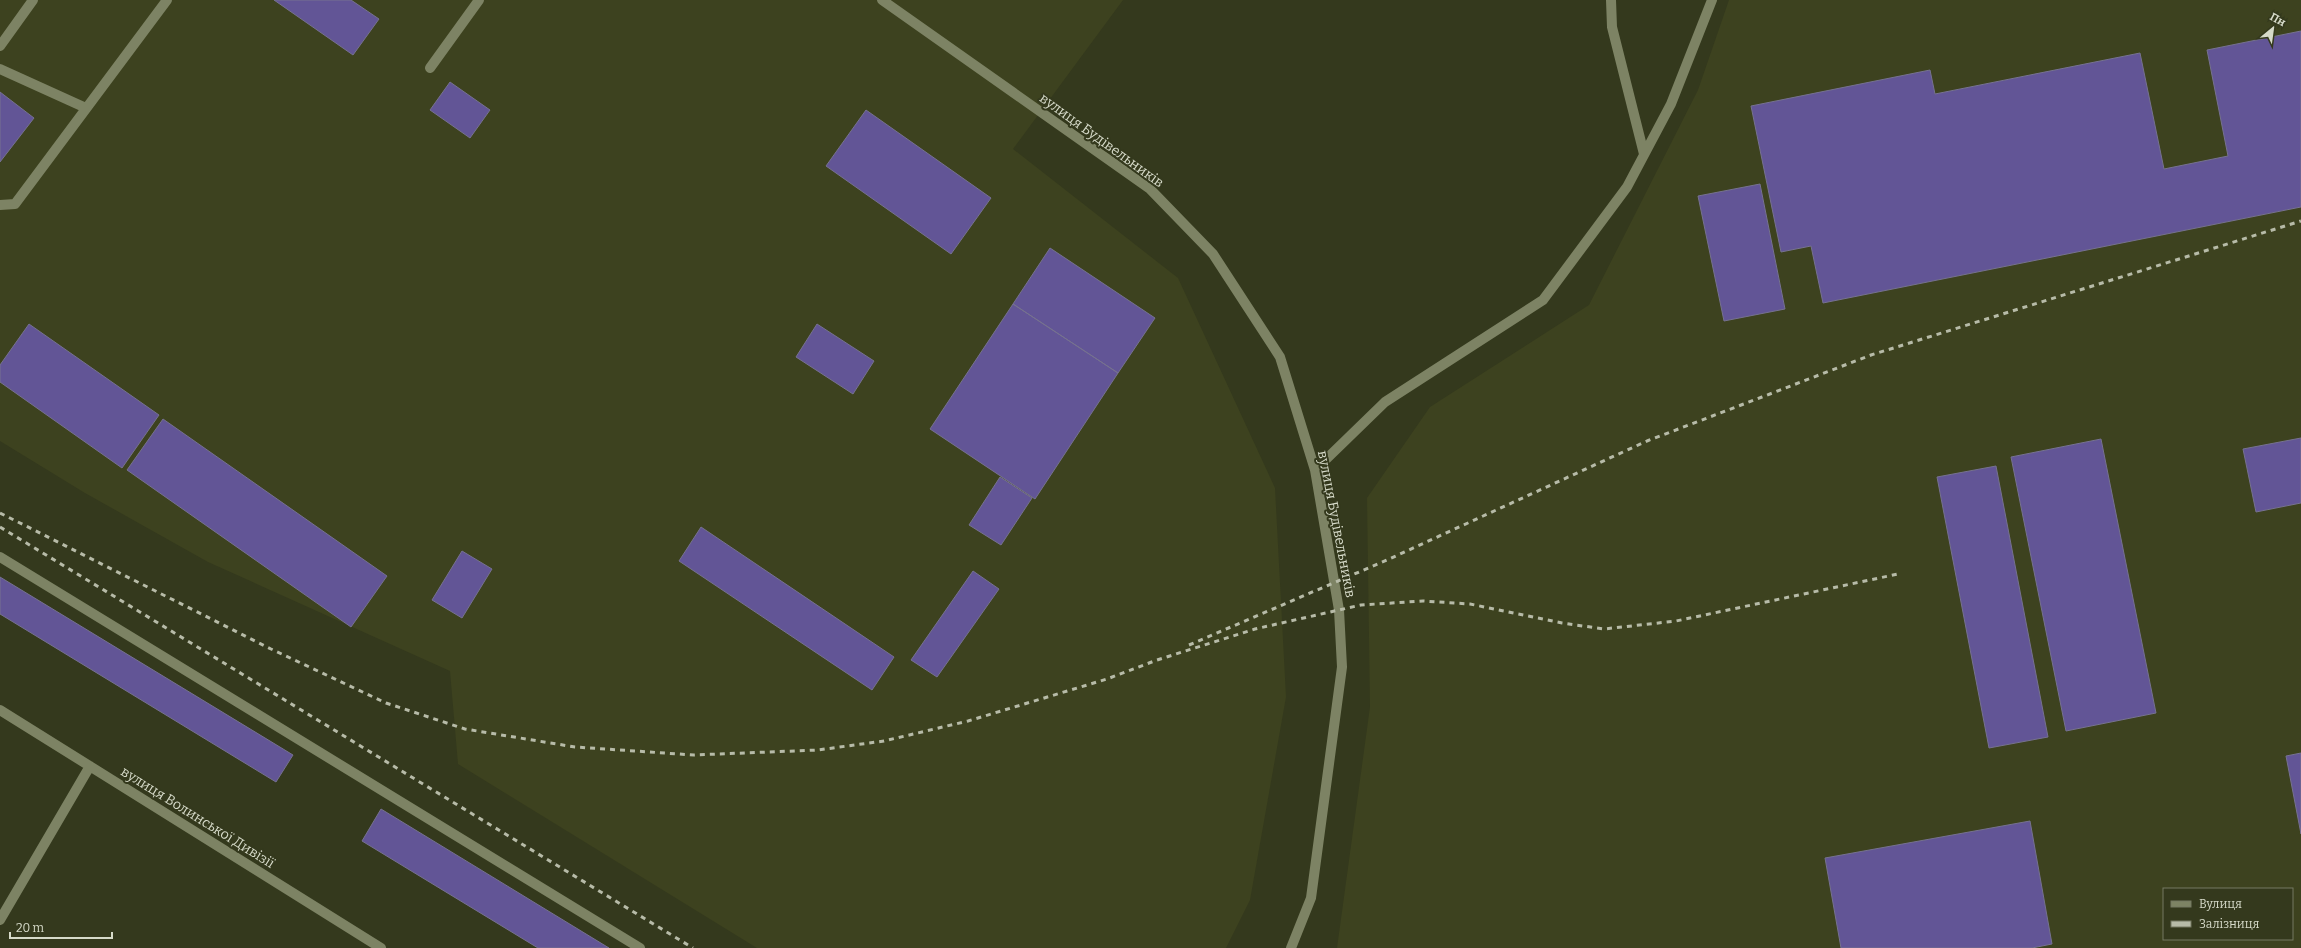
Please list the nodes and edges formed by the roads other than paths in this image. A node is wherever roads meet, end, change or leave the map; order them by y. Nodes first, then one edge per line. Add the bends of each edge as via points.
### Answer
1 (33, 0) edge
2 (167, 0) edge
3 (479, 0) edge
4 (882, 0) edge
5 (1611, 0) edge
6 (1712, 0) edge
7 (0, 46) edge
8 (430, 68) dead end
9 (0, 69) edge
10 (86, 108) junction
11 (1644, 154) junction
12 (0, 206) edge
13 (1315, 470) junction
14 (0, 557) edge
15 (0, 710) edge
16 (90, 766) junction
17 (0, 920) edge
18 (381, 948) edge
19 (640, 948) edge
20 (1291, 948) edge

1 - 7 street
2 - 10 street
3 - 8 street
4 - 13 street, вулиця Будівельників via 1150,189 1213,254 1280,357
5 - 11 street via 1612,27
6 - 11 street via 1671,104
9 - 10 street
10 - 12 street via 15,204
11 - 13 street via 1627,187 1543,300 1385,402
13 - 20 street, вулиця Будівельників via 1339,610 1342,667 1311,898
14 - 19 street
15 - 16 street, вулиця Волинської Дивізії
16 - 17 street
16 - 18 street, вулиця Волинської Дивізії

